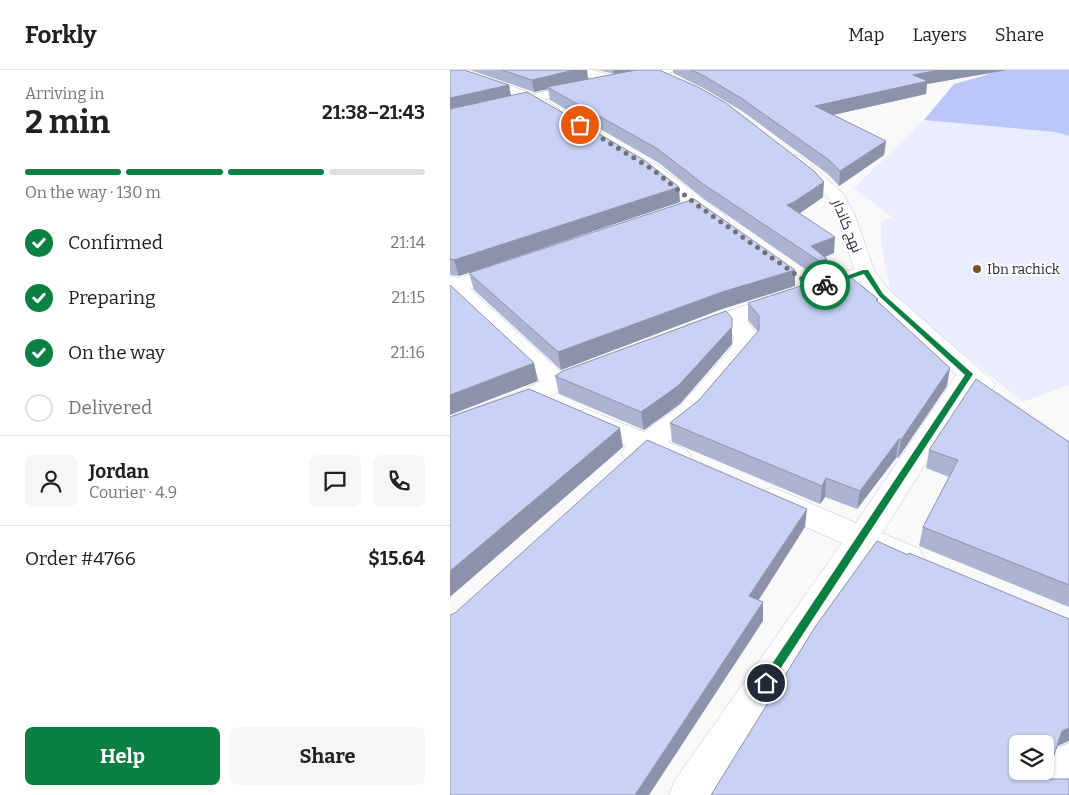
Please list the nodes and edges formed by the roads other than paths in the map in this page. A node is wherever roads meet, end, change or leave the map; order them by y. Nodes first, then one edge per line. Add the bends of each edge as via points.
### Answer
1 (580, 70) edge
2 (454, 73) edge
3 (667, 74) edge
4 (611, 80) junction
5 (532, 98) junction
6 (564, 116) edge
7 (450, 118) edge
8 (781, 149) edge
9 (636, 159) edge
10 (736, 233) edge
11 (529, 262) edge
12 (865, 272) junction
13 (452, 285) edge
14 (731, 316) junction
15 (676, 337) edge
16 (612, 361) edge
17 (969, 374) junction
18 (545, 388) junction
19 (1000, 398) edge
20 (450, 427) edge
21 (646, 444) junction
22 (618, 468) edge
23 (700, 468) edge
24 (745, 487) edge
25 (862, 538) junction
26 (934, 568) edge
27 (1069, 762) edge
28 (690, 795) edge
29 (1060, 795) edge

1 - 4 street
2 - 5 street
3 - 4 street
4 - 5 street
5 - 6 street
5 - 7 street
8 - 12 street, نهج كاندار via 834,193 845,213
9 - 10 street via 652,169 688,208
11 - 13 street
12 - 14 street, نهج كاندار via 807,282
12 - 17 street via 881,295
13 - 18 street
14 - 15 street, نهج كاندار
14 - 21 street via 746,335 746,346 690,411
16 - 18 street
17 - 19 street
17 - 25 street
18 - 20 street
18 - 21 street
21 - 22 street
21 - 23 street
24 - 25 street
25 - 26 street
25 - 28 street
27 - 29 street

